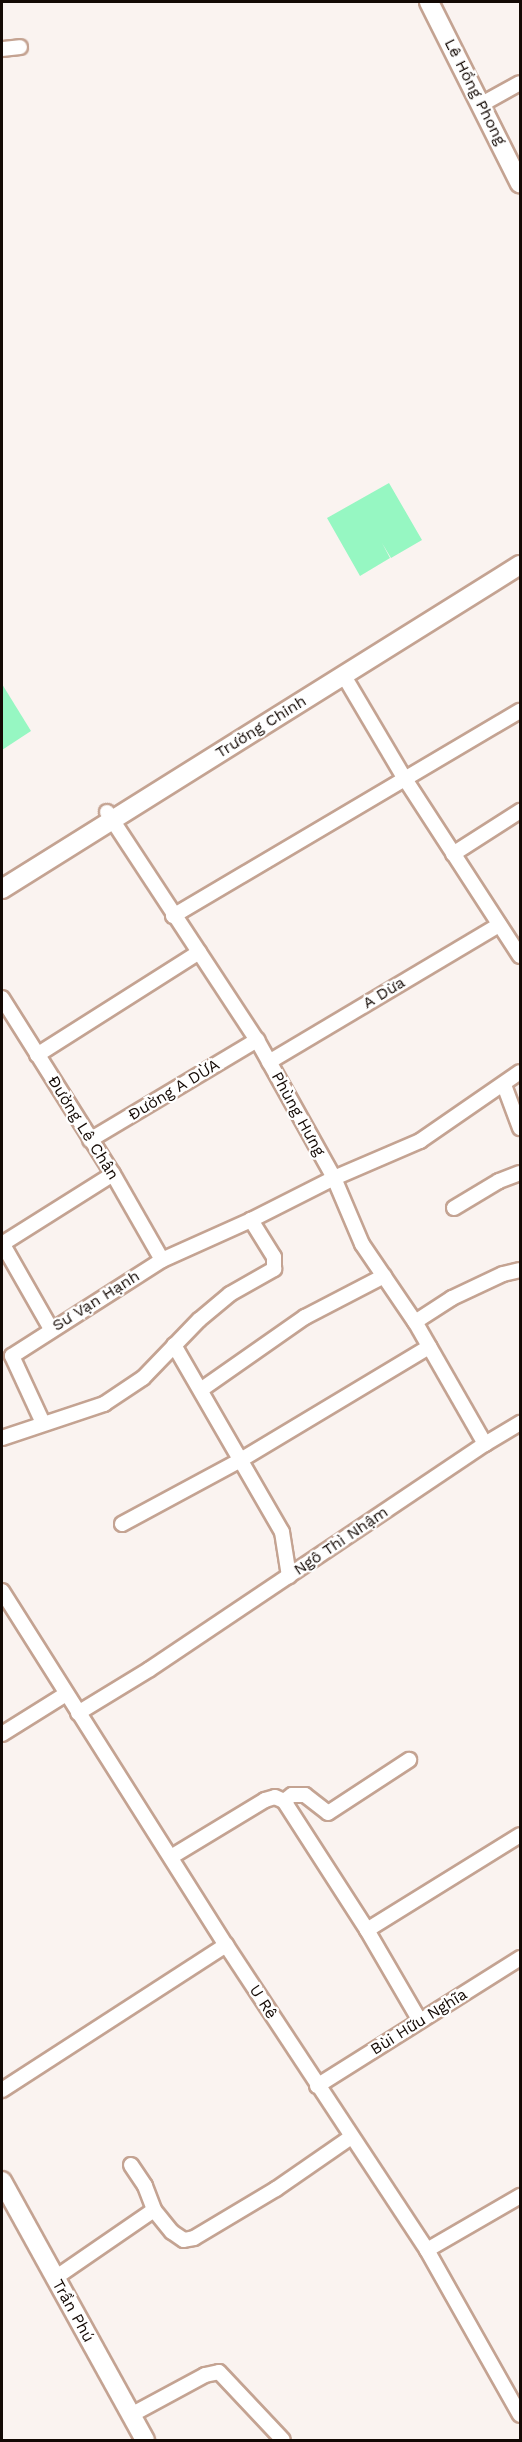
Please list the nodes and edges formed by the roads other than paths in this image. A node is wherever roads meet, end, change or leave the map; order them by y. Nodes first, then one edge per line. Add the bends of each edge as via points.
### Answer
1 (429, 2) edge
2 (20, 47) dead end
3 (2, 49) edge
4 (520, 83) edge
5 (482, 105) junction
6 (520, 184) edge
7 (520, 555) edge
8 (520, 565) edge
9 (344, 676) junction
10 (520, 711) edge
11 (405, 779) junction
12 (520, 811) edge
13 (110, 816) junction
14 (453, 854) junction
15 (2, 878) edge
16 (2, 889) edge
17 (173, 916) junction
18 (499, 925) junction
19 (515, 938) edge
20 (199, 952) junction
21 (520, 956) edge
22 (2, 998) edge
23 (257, 1040) junction
24 (38, 1055) junction
25 (269, 1062) junction
26 (520, 1072) edge
27 (504, 1085) junction
28 (520, 1128) edge
29 (90, 1140) junction
30 (520, 1173) edge
31 (113, 1174) junction
32 (334, 1178) junction
33 (454, 1208) dead end
34 (251, 1220) junction
35 (2, 1244) edge
36 (162, 1260) junction
37 (520, 1270) edge
38 (384, 1276) junction
39 (415, 1322) junction
40 (51, 1329) junction
41 (174, 1345) junction
42 (429, 1347) junction
43 (7, 1359) edge
44 (202, 1389) junction
45 (43, 1423) junction
46 (520, 1423) edge
47 (2, 1438) edge
48 (485, 1444) junction
49 (239, 1461) junction
50 (122, 1524) dead end
51 (289, 1576) junction
52 (2, 1591) edge
53 (66, 1694) junction
54 (78, 1713) junction
55 (2, 1734) edge
56 (410, 1760) dead end
57 (284, 1801) junction
58 (520, 1835) edge
59 (171, 1857) junction
60 (367, 1930) junction
61 (226, 1945) junction
62 (520, 1958) edge
63 (420, 2021) junction
64 (317, 2086) junction
65 (2, 2090) edge
66 (351, 2137) junction
67 (131, 2165) dead end
68 (2, 2181) edge
69 (520, 2196) edge
70 (154, 2210) junction
71 (426, 2250) junction
72 (55, 2278) junction
73 (131, 2415) junction
74 (520, 2415) edge
75 (145, 2440) edge
76 (283, 2440) edge

1 - 5 street, Lê Hồng Phong
2 - 3 street
4 - 5 street
5 - 6 street, Lê Hồng Phong
7 - 13 street, Trường Chinh
8 - 9 street, Trường Chinh
9 - 11 street
9 - 13 street, Trường Chinh
10 - 11 street
11 - 14 street
11 - 17 street
12 - 14 street
13 - 15 street, Trường Chinh
13 - 16 street, Trường Chinh
13 - 17 street, Phùng Hưng
14 - 18 street
17 - 20 street, Phùng Hưng
18 - 19 street
18 - 25 street, A Dừa
19 - 21 street
20 - 23 street, Phùng Hưng
20 - 24 street
22 - 24 street, Đường Lê Chân
23 - 25 street, Phùng Hưng
23 - 29 street, Đường A DỪA
24 - 29 street, Đường Lê Chân
25 - 32 street, Phùng Hưng
26 - 27 street, Sư Vạn Hạnh
27 - 28 street
27 - 32 street, Sư Vạn Hạnh via 420,1141
29 - 31 street, Đường Lê Chân
30 - 33 street
31 - 35 street
31 - 36 street, Đường Lê Chân
32 - 34 street, Sư Vạn Hạnh
32 - 38 street, Phùng Hưng via 362,1244
34 - 36 street, Sư Vạn Hạnh
34 - 41 street via 274,1257 274,1269 230,1294
35 - 40 street
36 - 40 street, Sư Vạn Hạnh
37 - 39 street via 502,1274 452,1298
38 - 39 street, Phùng Hưng
38 - 44 street via 305,1317
39 - 42 street
40 - 43 street, Sư Vạn Hạnh
41 - 44 street
41 - 45 street via 143,1378 104,1404
42 - 48 street
42 - 49 street
43 - 45 street, Sư Vạn Hạnh
44 - 49 street
45 - 47 street
46 - 48 street, Ngô Thì Nhậm
48 - 51 street, Ngô Thì Nhậm
49 - 50 street
49 - 51 street via 282,1532
51 - 54 street, Ngô Thì Nhậm
52 - 53 street, U Rê
53 - 54 street, U Rê
53 - 55 street
54 - 59 street, U Rê
56 - 57 street via 328,1813 305,1795 292,1795
57 - 59 street via 275,1797 265,1800
57 - 60 street
58 - 60 street
59 - 61 street, U Rê
60 - 63 street
61 - 64 street, U Rê
61 - 65 street
62 - 63 street, Bùi Hữu Nghĩa
63 - 64 street, Bùi Hữu Nghĩa
64 - 66 street, U Rê
66 - 70 street via 276,2189 194,2238 184,2240 172,2232
66 - 71 street, U Rê
67 - 70 street
68 - 72 street, Trần Phú
69 - 71 street
70 - 72 street
71 - 74 street, U Rê
72 - 73 street, Trần Phú
73 - 75 street, Trần Phú
73 - 76 street via 205,2375 219,2372

